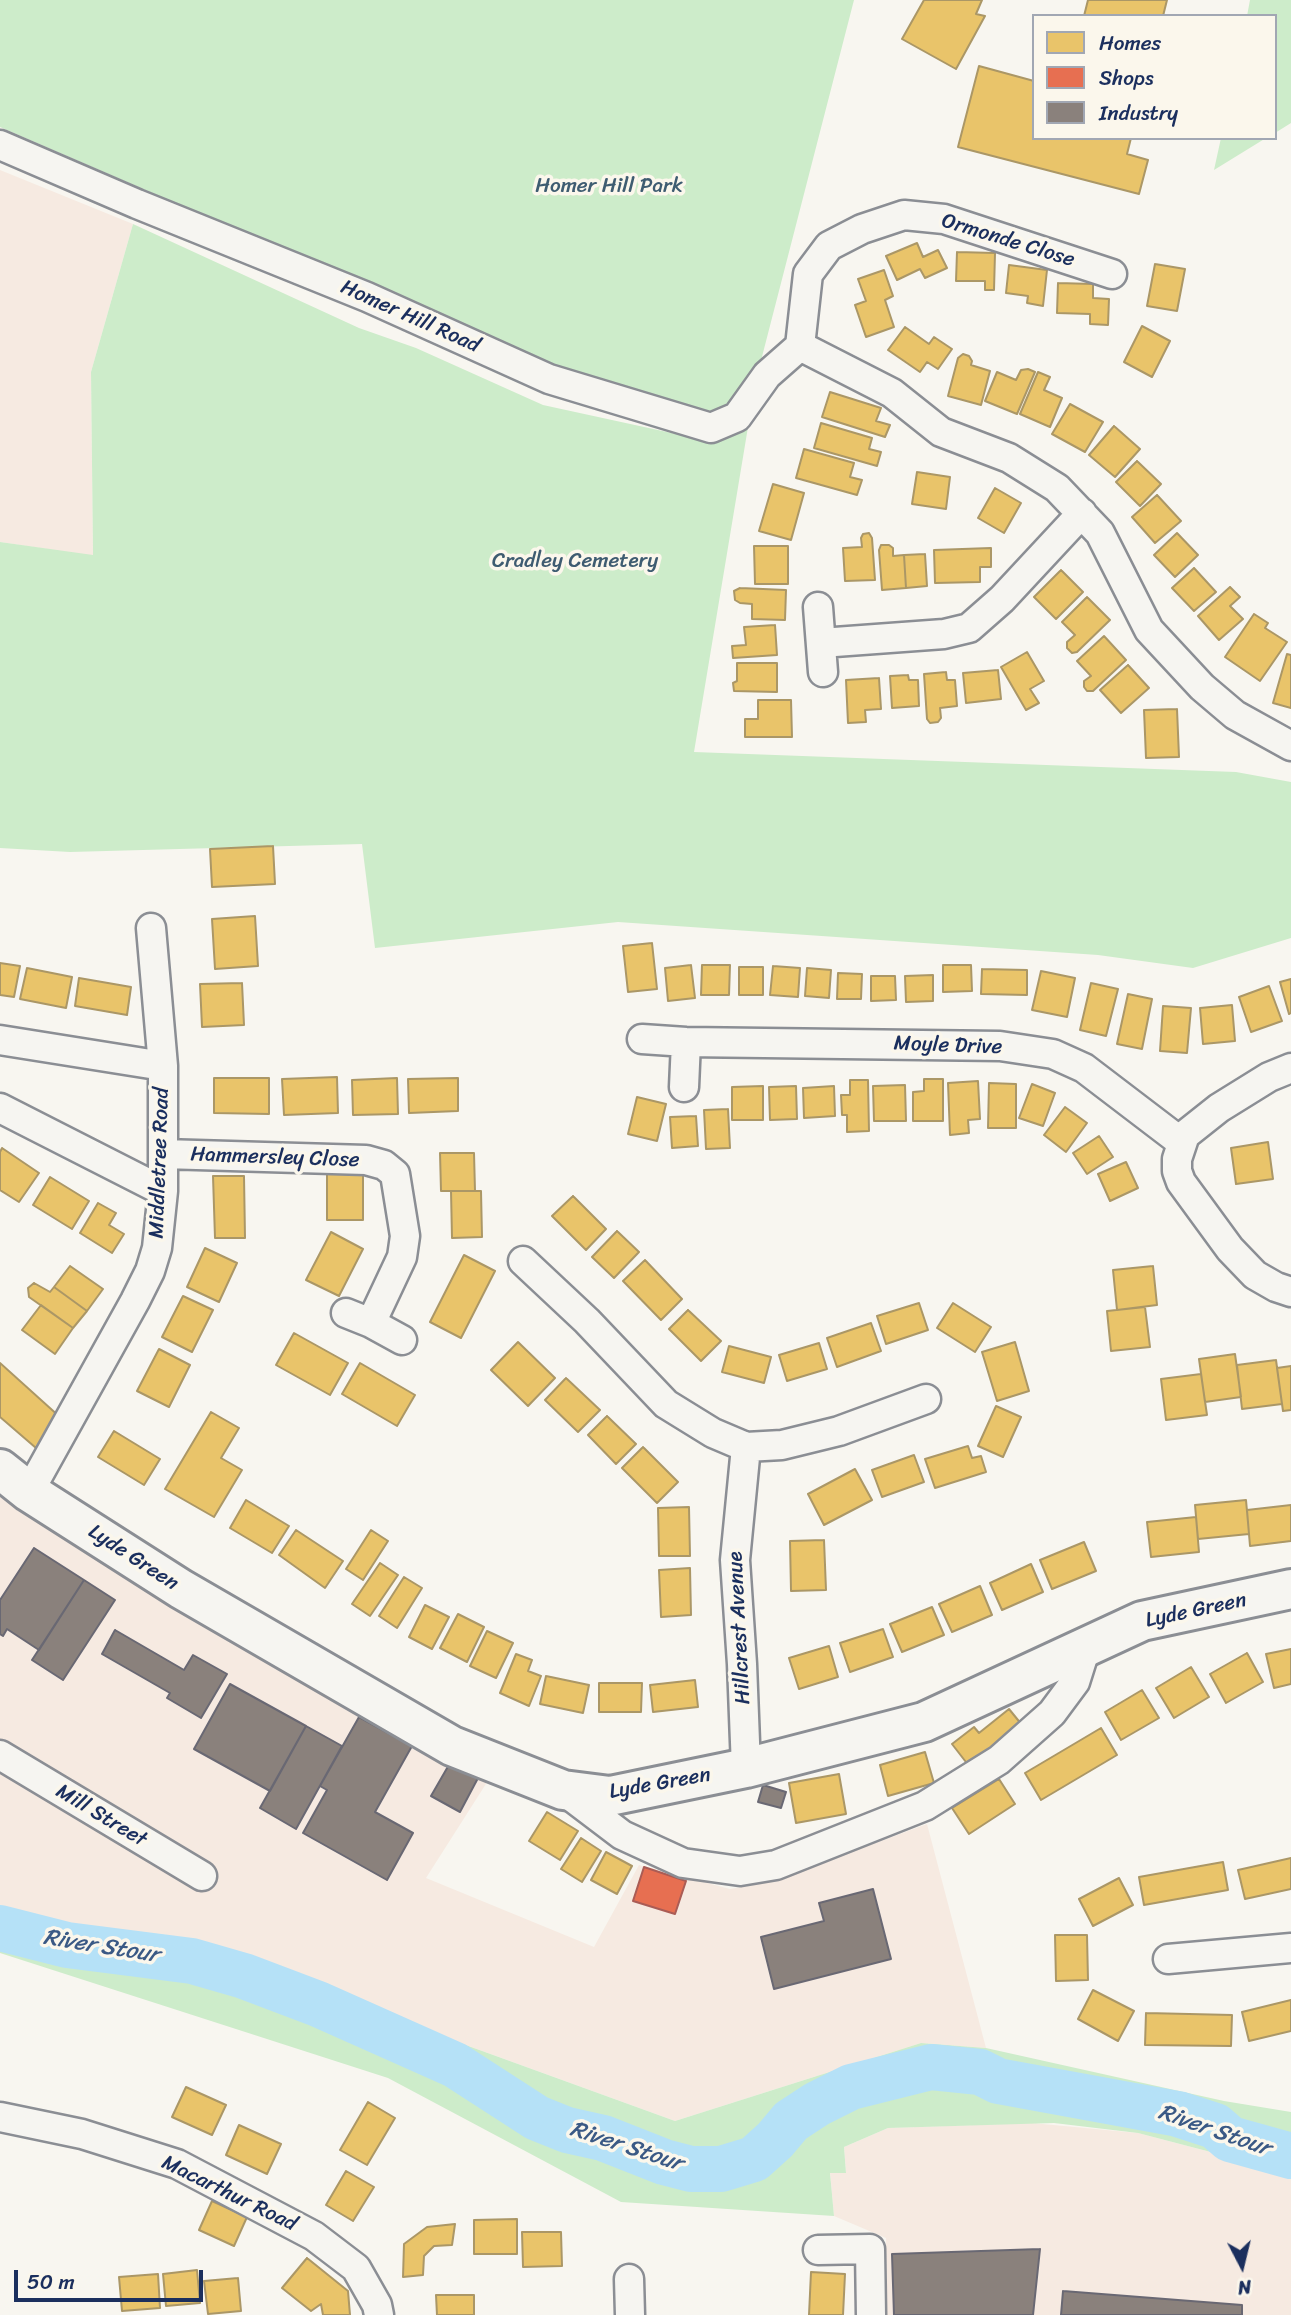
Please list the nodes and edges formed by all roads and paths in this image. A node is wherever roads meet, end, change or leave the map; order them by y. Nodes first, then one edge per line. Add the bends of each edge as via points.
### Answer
1 (0, 145) edge
2 (1112, 274) dead end
3 (800, 346) junction
4 (1082, 513) junction
5 (818, 607) dead end
6 (821, 643) junction
7 (823, 672) dead end
8 (1291, 746) edge
9 (152, 928) dead end
10 (642, 1039) dead end
11 (0, 1040) edge
12 (686, 1042) junction
13 (163, 1066) junction
14 (1291, 1068) edge
15 (684, 1087) dead end
16 (0, 1108) edge
17 (1181, 1142) junction
18 (163, 1154) junction
19 (163, 1191) junction
20 (523, 1261) dead end
21 (1291, 1292) edge
22 (402, 1340) dead end
23 (926, 1399) dead end
24 (746, 1447) junction
25 (14, 1480) edge
26 (1291, 1590) edge
27 (1086, 1647) junction
28 (0, 1755) edge
29 (746, 1768) junction
30 (563, 1790) junction
31 (202, 1876) dead end
32 (1291, 1948) edge
33 (1168, 1959) dead end
34 (0, 2117) edge
35 (818, 2250) dead end
36 (629, 2279) dead end
37 (379, 2315) edge
38 (630, 2315) edge
39 (871, 2315) edge

1 - 3 street, Homer Hill Road via 367,297 549,379 711,428 737,416 767,374
2 - 3 street, Ormonde Close via 944,219 904,215 829,246 808,274
3 - 4 street via 892,393 941,432 1009,458 1056,488
4 - 6 street via 969,628 944,635
4 - 8 street via 1100,533 1149,631 1235,715
5 - 6 street
6 - 7 street
9 - 13 street, Middletree Road
10 - 12 street, Moyle Drive
11 - 13 street
12 - 15 street
12 - 17 street, Moyle Drive via 1000,1046 1053,1055 1084,1068
13 - 18 street, Middletree Road
14 - 17 street via 1219,1108
16 - 19 street
17 - 21 street via 1177,1171 1230,1249 1255,1275
18 - 19 street, Middletree Road
18 - 22 street, Hammersley Close via 384,1164 395,1174 405,1236 402,1257 358,1318
19 - 25 street, Middletree Road via 157,1248 135,1301
20 - 24 street via 666,1404
23 - 24 street via 839,1431 782,1445
24 - 29 street, Hillcrest Avenue via 735,1560
25 - 30 street, Lyde Green via 181,1589 452,1746
26 - 27 street, Lyde Green via 1142,1621
27 - 29 street, Lyde Green via 924,1722
27 - 30 street via 1075,1682 1052,1713 999,1760 925,1805 776,1865 740,1871 683,1863 622,1835
28 - 31 street, Mill Street
29 - 30 street, Lyde Green via 610,1796
32 - 33 street
34 - 37 street, Macarthur Road via 82,2134 177,2164 314,2236 356,2268
35 - 39 street via 870,2249
36 - 38 street

